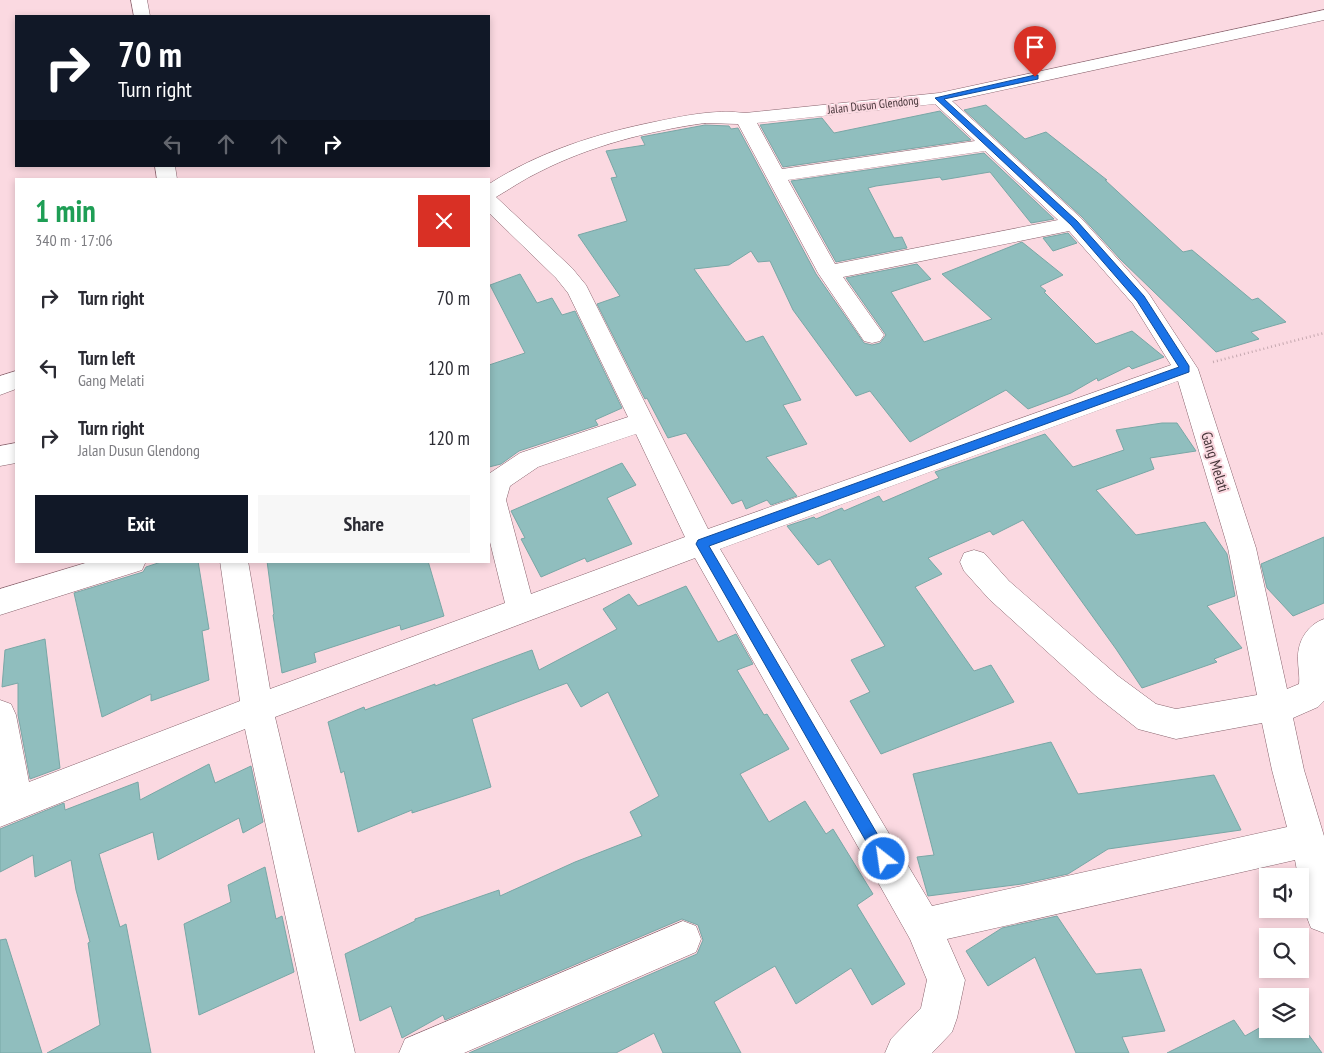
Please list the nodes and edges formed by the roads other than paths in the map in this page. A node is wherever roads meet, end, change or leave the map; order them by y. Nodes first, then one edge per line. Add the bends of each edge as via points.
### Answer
1 (139, 0) edge
2 (142, 15) edge
3 (1324, 15) edge
4 (939, 98) junction
5 (745, 119) junction
6 (990, 145) junction
7 (776, 176) junction
8 (490, 192) edge
9 (490, 203) edge
10 (1074, 223) junction
11 (829, 274) junction
12 (872, 335) dead end
13 (1186, 369) junction
14 (15, 380) edge
15 (0, 386) edge
16 (643, 422) junction
17 (15, 453) edge
18 (0, 456) edge
19 (702, 544) junction
20 (974, 562) dead end
21 (126, 563) edge
22 (234, 563) edge
23 (0, 602) edge
24 (520, 611) junction
25 (1324, 632) edge
26 (1274, 707) junction
27 (257, 709) junction
28 (0, 715) edge
29 (8, 807) edge
30 (1308, 840) junction
31 (1324, 914) edge
32 (923, 926) junction
33 (683, 939) dead end
34 (335, 1053) edge
35 (419, 1053) edge
36 (905, 1053) edge

1 - 2 street
3 - 4 street, Jalan Dusun Glendong
4 - 5 street, Jalan Dusun Glendong
4 - 6 street, Gang Melati
5 - 7 street
5 - 8 street, Jalan Dusun Glendong via 724,115 623,133 563,152 516,174
6 - 7 street
6 - 10 street, Gang Melati
7 - 11 street
9 - 16 street via 578,290
10 - 11 street
10 - 13 street, Gang Melati via 1141,299
11 - 12 street
13 - 19 street
13 - 26 street, Gang Melati via 1242,548
14 - 15 street
16 - 19 street
16 - 24 street via 528,460 499,480 493,500
17 - 18 street
19 - 24 street
19 - 32 street
20 - 26 street via 999,590 1107,686 1149,718 1176,724
21 - 23 street
22 - 27 street
24 - 27 street
25 - 26 street via 1316,639 1312,652 1315,685 1311,694 1293,703
26 - 30 street, Gang Melati
27 - 29 street
27 - 34 street
28 - 29 street
30 - 31 street, Gang Melati
30 - 32 street
32 - 36 street via 946,980 938,1018
33 - 35 street

